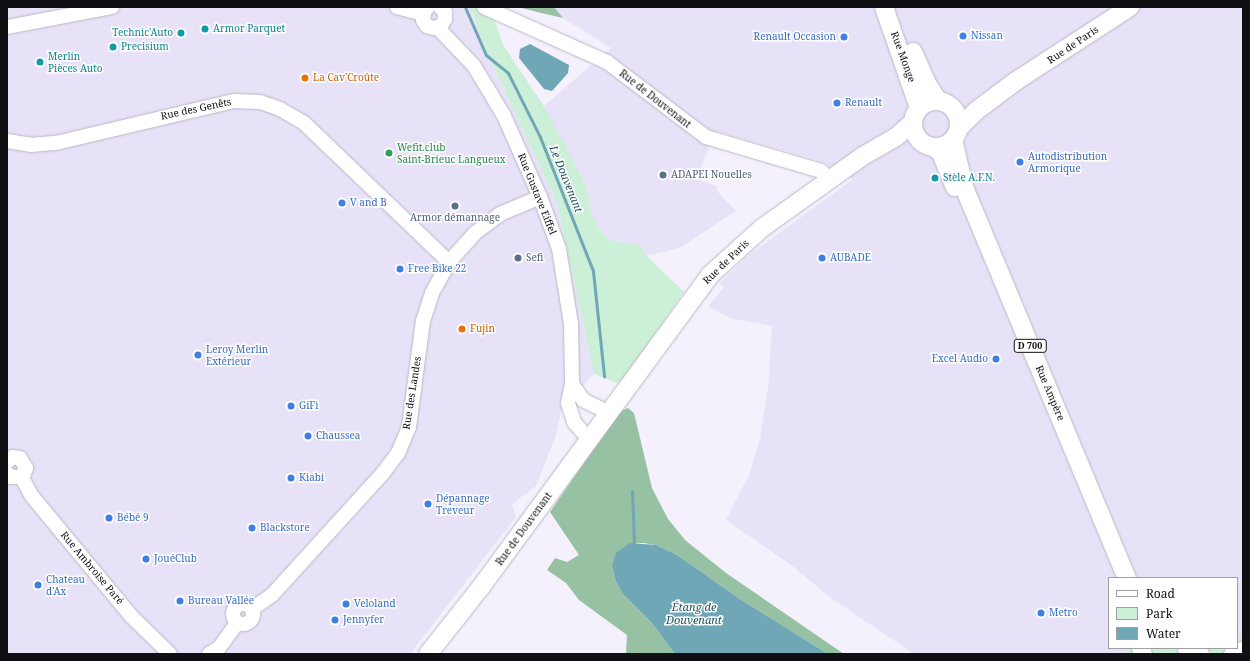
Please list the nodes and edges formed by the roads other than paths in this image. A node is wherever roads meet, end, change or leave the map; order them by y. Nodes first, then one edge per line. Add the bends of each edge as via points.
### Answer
1 (112, 7) edge
2 (397, 7) edge
3 (484, 7) edge
4 (884, 7) edge
5 (895, 7) edge
6 (1130, 7) edge
7 (437, 9) edge
8 (7, 27) edge
9 (438, 28) junction
10 (1016, 81) junction
11 (945, 104) junction
12 (916, 115) junction
13 (956, 133) junction
14 (7, 141) edge
15 (927, 144) junction
16 (848, 169) junction
17 (830, 180) junction
18 (540, 197) junction
19 (449, 262) junction
20 (572, 384) junction
21 (612, 407) junction
22 (588, 440) junction
23 (7, 461) edge
24 (7, 472) edge
25 (22, 476) junction
26 (1117, 577) edge
27 (1127, 577) edge
28 (1243, 652) edge
29 (170, 654) edge
30 (209, 654) edge
31 (428, 654) edge
32 (1234, 654) edge

1 - 8 street
2 - 7 street
3 - 17 street, Rue de Douvenant via 607,62 706,137 821,171
4 - 12 main road, Rue Monge
5 - 11 main road, Rue Monge via 920,69
6 - 10 main road, Rue de Paris
7 - 9 street via 445,19
7 - 9 street, Rue Gustave Eiffel via 427,26
9 - 18 street, Rue Gustave Eiffel via 474,66 504,116
10 - 11 main road, Rue de Paris
10 - 13 main road, Rue de Paris via 976,111
11 - 12 main road via 929,102
11 - 13 main road via 957,114
12 - 15 main road via 914,129
12 - 16 main road, Rue de Paris via 896,137 863,156
13 - 15 main road via 941,146
13 - 27 main road, Rue Ampère / D 700 via 964,187
14 - 19 street, Rue des Genêts via 31,145 56,143 234,101 260,102 280,109 304,123
15 - 16 main road, Rue de Paris via 882,152
15 - 26 main road, Rue Ampère / D 700 via 941,153
16 - 17 main road, Rue de Paris
17 - 21 main road, Rue de Paris via 762,228 710,275
18 - 19 street, Rue des Landes via 500,214 475,233
18 - 20 street, Rue Gustave Eiffel via 559,249 571,324
19 - 30 street, Rue des Landes via 432,293 423,321 409,427 398,453 383,473 272,595 252,609 246,604 237,606 233,615 237,623 219,648
20 - 21 street via 583,400
20 - 22 street, Rue Gustave Eiffel via 568,403 574,422
21 - 22 main road, Rue de Douvenant
22 - 31 main road, Rue de Douvenant via 481,587
23 - 25 street via 13,457 23,460 26,468
24 - 25 street via 15,478
25 - 29 street, Rue Ambroise Paré via 31,495 131,616
28 - 32 highway

